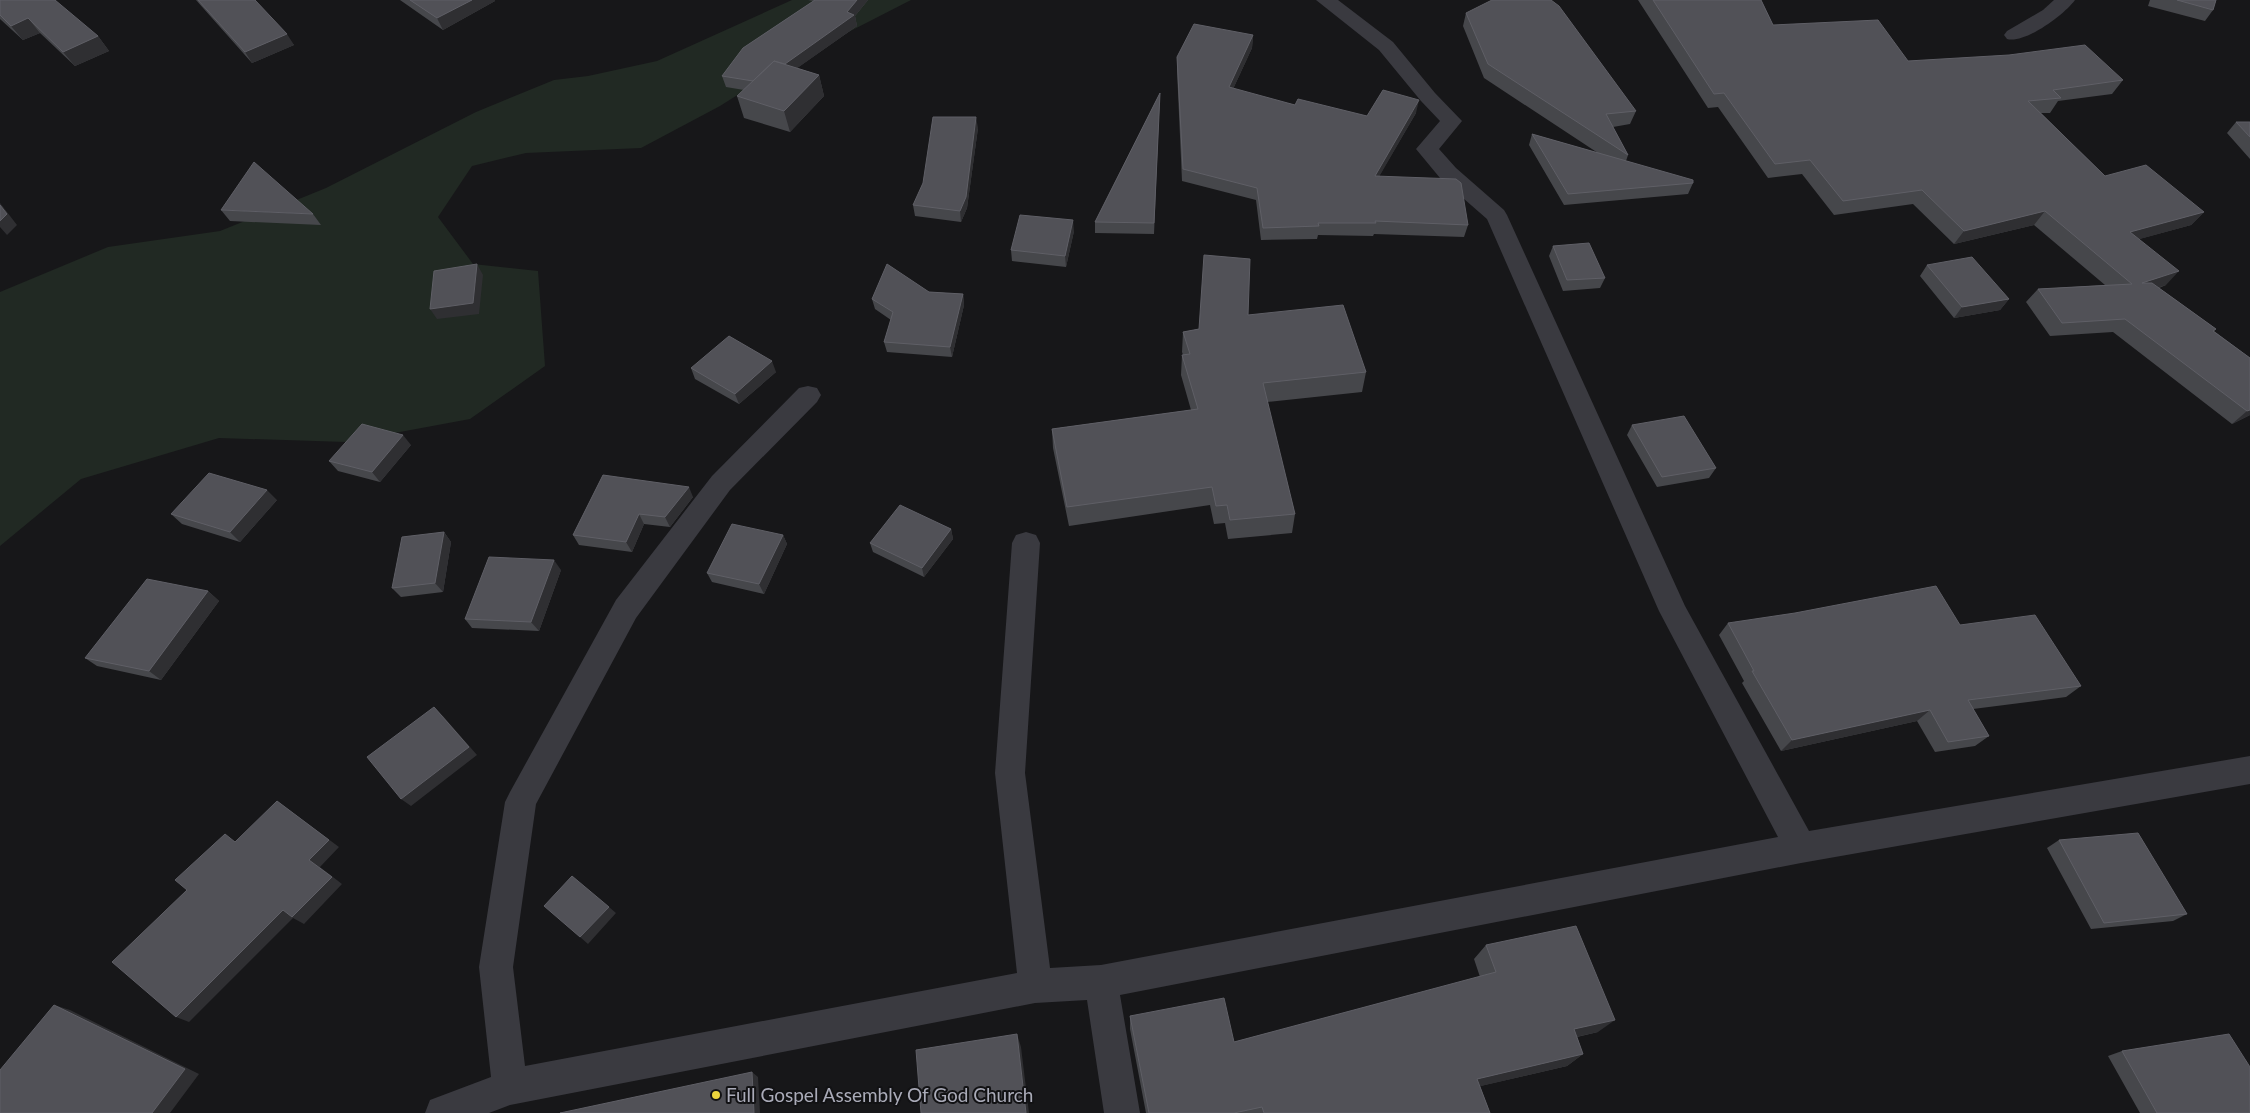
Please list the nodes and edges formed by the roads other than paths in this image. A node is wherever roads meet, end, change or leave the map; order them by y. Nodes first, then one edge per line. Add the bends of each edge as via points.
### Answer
1 (1326, 0) edge
2 (2065, 0) edge
3 (2014, 35) dead end
4 (808, 395) dead end
5 (1026, 543) dead end
6 (2250, 770) edge
7 (1801, 848) junction
8 (1101, 982) junction
9 (1035, 986) junction
10 (510, 1087) junction
11 (442, 1113) edge
12 (1122, 1113) edge

1 - 7 street via 1386,46 1452,121 1427,149 1448,173 1496,215 1673,611
2 - 3 street via 2050,14
4 - 10 street via 721,483 626,609 521,802 496,967
5 - 9 street via 1010,773
6 - 7 street
7 - 8 street
8 - 9 street
8 - 12 street
9 - 10 street
10 - 11 street

